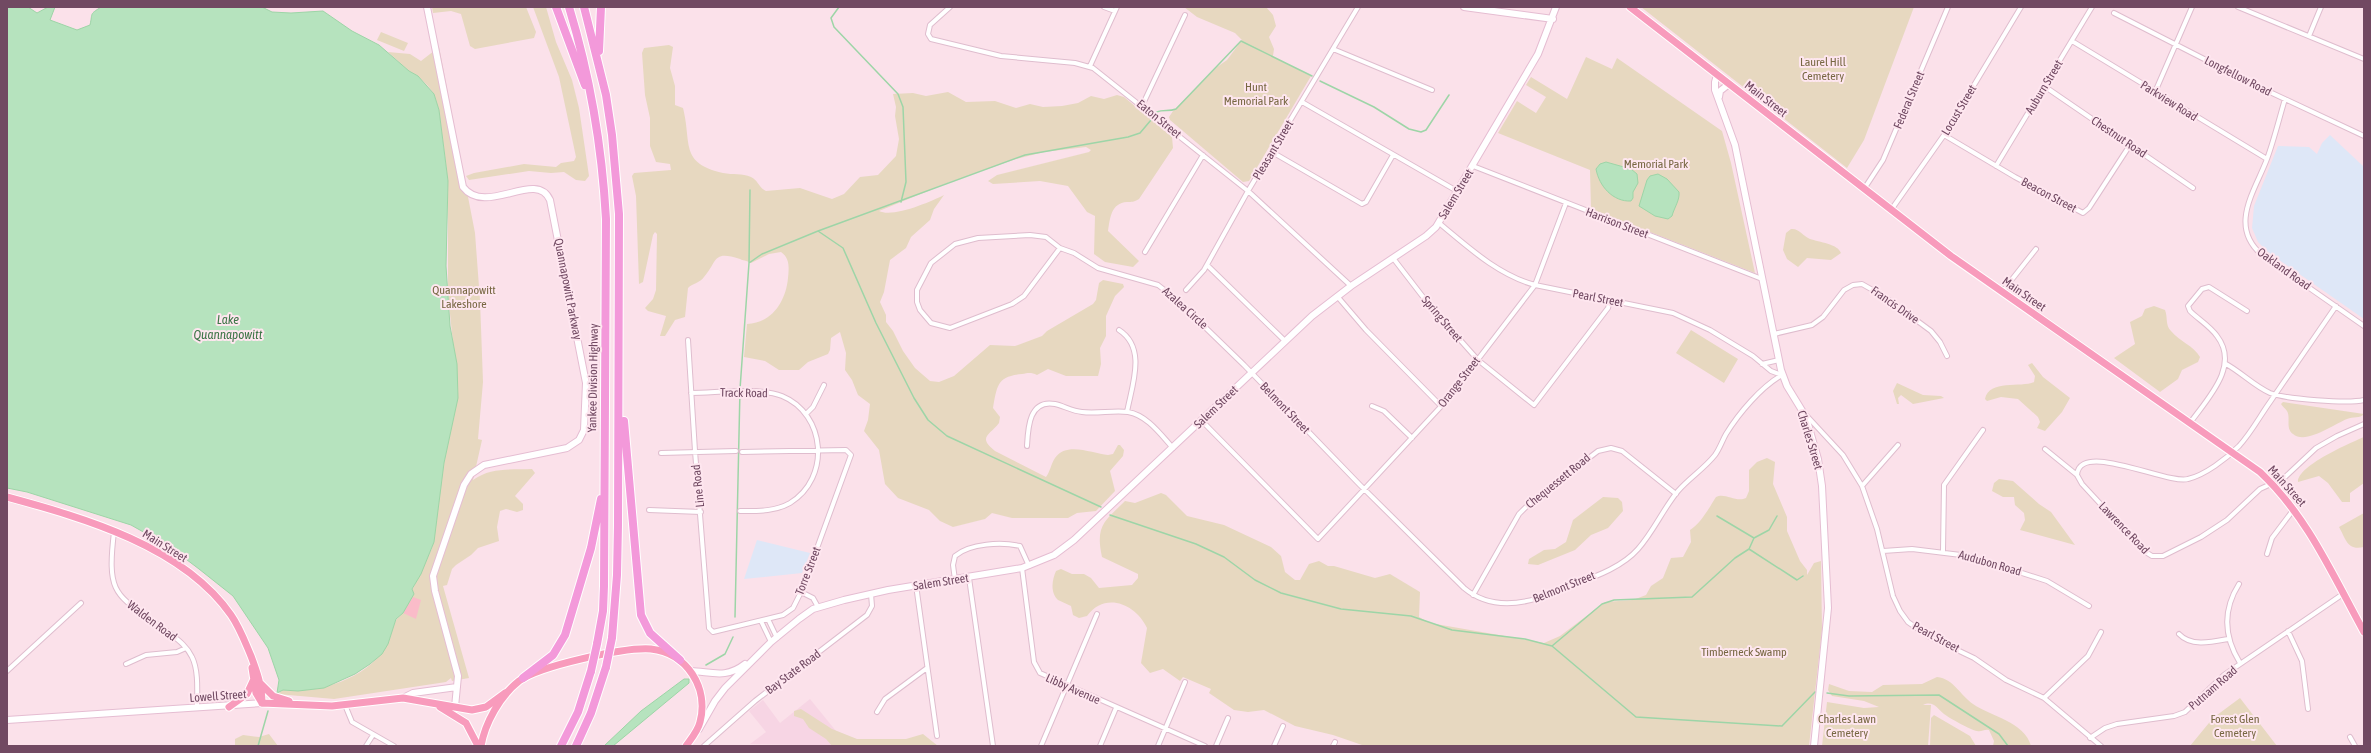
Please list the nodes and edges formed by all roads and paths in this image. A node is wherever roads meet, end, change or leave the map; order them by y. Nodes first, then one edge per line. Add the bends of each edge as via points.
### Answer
1 (427, 7) edge
2 (556, 7) edge
3 (570, 7) edge
4 (584, 7) edge
5 (601, 7) edge
6 (950, 7) edge
7 (1104, 7) edge
8 (1358, 7) edge
9 (1464, 7) edge
10 (1556, 7) edge
11 (1630, 7) edge
12 (1948, 7) edge
13 (2021, 7) edge
14 (2092, 7) edge
15 (2192, 7) edge
16 (2238, 7) edge
17 (2321, 7) edge
18 (1116, 9) edge
19 (2114, 13) dead end
20 (1185, 15) dead end
21 (1552, 19) junction
22 (2309, 36) junction
23 (2072, 41) junction
24 (2176, 44) junction
25 (1333, 49) junction
26 (2364, 59) edge
27 (1090, 66) junction
28 (600, 68) junction
29 (1717, 75) junction
30 (1729, 84) junction
31 (2044, 86) junction
32 (1432, 90) dead end
33 (2155, 92) junction
34 (1718, 95) junction
35 (2285, 100) junction
36 (1302, 102) junction
37 (1142, 106) junction
38 (594, 110) junction
39 (1944, 135) junction
40 (2364, 136) edge
41 (2130, 145) junction
42 (1272, 152) junction
43 (1203, 155) junction
44 (1393, 155) junction
45 (2267, 159) junction
46 (1472, 166) junction
47 (1996, 166) junction
48 (2193, 188) dead end
49 (1864, 189) junction
50 (1458, 191) junction
51 (1248, 192) junction
52 (1566, 203) junction
53 (1891, 210) junction
54 (1439, 223) junction
55 (1060, 248) junction
56 (2036, 249) dead end
57 (1145, 252) dead end
58 (1393, 258) junction
59 (1207, 265) junction
60 (1762, 279) junction
61 (1535, 285) junction
62 (1351, 286) junction
63 (1186, 290) dead end
64 (2002, 292) junction
65 (1337, 296) junction
66 (1610, 300) junction
67 (2336, 306) junction
68 (2247, 312) dead end
69 (2364, 326) edge
70 (1119, 330) dead end
71 (1774, 334) junction
72 (688, 340) dead end
73 (1285, 341) junction
74 (1947, 356) dead end
75 (1478, 360) junction
76 (1779, 360) junction
77 (619, 364) junction
78 (1762, 364) junction
79 (2226, 364) junction
80 (1252, 373) junction
81 (1782, 375) junction
82 (824, 385) dead end
83 (691, 393) junction
84 (2275, 394) junction
85 (2364, 400) edge
86 (1372, 406) dead end
87 (1441, 406) junction
88 (1128, 412) junction
89 (1803, 412) junction
90 (806, 414) junction
91 (1202, 421) junction
92 (2190, 423) junction
93 (2364, 424) edge
94 (1983, 430) dead end
95 (1412, 438) junction
96 (1898, 445) dead end
97 (1027, 446) dead end
98 (1173, 448) junction
99 (2045, 449) dead end
100 (695, 451) junction
101 (736, 451) dead end
102 (819, 451) junction
103 (2233, 451) junction
104 (742, 452) dead end
105 (662, 453) dead end
106 (605, 464) junction
107 (2077, 475) junction
108 (2272, 483) junction
109 (1862, 486) junction
110 (1364, 489) junction
111 (1676, 494) junction
112 (7, 497) edge
113 (2294, 509) junction
114 (649, 510) dead end
115 (740, 511) dead end
116 (701, 512) junction
117 (114, 532) junction
118 (1883, 551) junction
119 (1942, 551) junction
120 (2266, 554) dead end
121 (1029, 566) junction
122 (1022, 568) junction
123 (969, 578) junction
124 (955, 580) junction
125 (2239, 584) dead end
126 (916, 586) junction
127 (801, 592) junction
128 (871, 594) junction
129 (2343, 594) junction
130 (1473, 595) junction
131 (81, 604) dead end
132 (2089, 606) dead end
133 (818, 607) junction
134 (1098, 614) dead end
135 (768, 619) junction
136 (761, 621) junction
137 (711, 631) joint
138 (2288, 631) junction
139 (2101, 632) dead end
140 (2364, 632) edge
141 (2178, 634) dead end
142 (778, 638) junction
143 (2228, 639) junction
144 (771, 642) junction
145 (186, 648) junction
146 (759, 653) junction
147 (250, 656) junction
148 (680, 660) junction
149 (2240, 663) junction
150 (126, 664) dead end
151 (927, 668) junction
152 (7, 671) edge
153 (691, 671) junction
154 (253, 678) junction
155 (524, 678) junction
156 (1185, 682) dead end
157 (261, 683) junction
158 (1067, 686) junction
159 (456, 690) junction
160 (508, 691) junction
161 (403, 698) junction
162 (2044, 698) junction
163 (262, 703) junction
164 (431, 703) junction
165 (309, 705) junction
166 (345, 705) junction
167 (447, 706) junction
168 (229, 707) junction
169 (455, 707) junction
170 (197, 708) junction
171 (1116, 708) junction
172 (2308, 709) dead end
173 (877, 712) dead end
174 (1228, 718) dead end
175 (7, 720) edge
176 (1283, 726) dead end
177 (1165, 729) junction
178 (372, 734) junction
179 (694, 734) junction
180 (937, 736) dead end
181 (2350, 737) dead end
182 (2090, 738) junction
183 (366, 746) edge
184 (394, 746) edge
185 (478, 746) edge
186 (481, 746) edge
187 (561, 746) edge
188 (576, 746) edge
189 (686, 746) edge
190 (704, 746) edge
191 (993, 746) edge
192 (1041, 746) edge
193 (1100, 746) edge
194 (1158, 746) edge
195 (1205, 746) edge
196 (1216, 746) edge
197 (1274, 746) edge
198 (1814, 746) edge
199 (2101, 746) edge
200 (2355, 746) edge

1 - 159 street, Quannapowitt Parkway via 463,187 479,198 531,189 542,190 550,200 586,383 586,425 577,442 567,448 484,465 471,474 464,485 433,576 458,676
2 - 38 highway
3 - 38 highway, Yankee Division Highway
4 - 28 highway
5 - 28 highway
6 - 27 street, Eaton Street via 930,25 928,34 933,40 989,54
7 - 18 street
8 - 25 street, Pleasant Street
9 - 21 street
10 - 21 street, Salem Street
11 - 29 main road, Main Street
12 - 49 street, Federal Street via 1883,160
13 - 39 street, Locust Street
14 - 23 street, Auburn Street
15 - 24 street
16 - 22 street
17 - 22 street
18 - 27 street
19 - 24 street, Longfellow Road
20 - 37 street
21 - 46 street, Salem Street via 1542,48
22 - 26 street
23 - 31 street, Auburn Street
23 - 33 street, Parkview Road
24 - 33 street
24 - 35 street, Longfellow Road
25 - 32 street
25 - 36 street, Pleasant Street
27 - 37 street, Eaton Street
28 - 77 highway via 612,135 619,214
29 - 30 main road, Main Street
29 - 34 street, Charles Street via 1715,82
30 - 34 street
30 - 49 main road, Main Street
31 - 41 street, Chestnut Road
31 - 47 street, Auburn Street
33 - 45 street, Parkview Road
34 - 60 street, Charles Street via 1737,156
35 - 40 street, Longfellow Road
35 - 45 street, Oakland Road
36 - 42 street, Pleasant Street
36 - 44 street
37 - 43 street, Eaton Street
38 - 106 highway, Yankee Division Highway via 604,181 606,219
39 - 47 street, Beacon Street
39 - 53 street, Locust Street
41 - 47 street, Beacon Street via 2084,212 2076,211
41 - 48 street, Chestnut Road
42 - 44 street via 1364,204
42 - 51 street, Pleasant Street
43 - 51 street, Eaton Street
43 - 57 street
44 - 50 street
45 - 67 street, Oakland Road via 2246,211 2245,222 2249,240 2262,255
46 - 50 street, Salem Street
46 - 52 street, Harrison Street
49 - 53 main road, Main Street
50 - 54 street, Salem Street
51 - 59 street, Pleasant Street
51 - 62 street, Eaton Street
52 - 60 street, Harrison Street
52 - 61 street, Orange Street
53 - 64 main road, Main Street
54 - 58 street, Salem Street via 1429,234
54 - 61 street, Pearl Street via 1500,270 1518,280
55 - 55 street, Azalea Circle via 1024,296 1012,304 950,328 931,323 920,310 917,294 922,279 936,258 955,244 978,238 1030,235 1046,237
55 - 80 street, Azalea Circle via 1074,253 1098,268 1149,281 1163,288
56 - 64 street
58 - 62 street, Salem Street
58 - 75 street, Spring Street via 1426,301
59 - 63 street, Pleasant Street
59 - 73 street
60 - 71 street, Charles Street
61 - 66 street, Pearl Street
61 - 75 street, Orange Street
62 - 65 street, Salem Street
64 - 92 main road, Main Street
65 - 73 street, Salem Street
65 - 87 street via 1366,330
66 - 75 street, Spring Street via 1608,308 1534,404
66 - 78 street, Pearl Street via 1676,314 1716,333
67 - 69 street, Oakland Road
67 - 84 street
68 - 79 street via 2212,288 2206,287 2188,306 2218,338
70 - 88 street via 1129,338 1136,355
71 - 74 street, Francis Drive via 1812,325 1823,317 1844,290 1862,284 1880,293 1931,331
71 - 76 street, Charles Street
72 - 83 street, Line Road
73 - 80 street, Salem Street
75 - 87 street, Orange Street
76 - 78 street
76 - 81 street, Charles Street
77 - 148 highway via 641,615 650,633
77 - 188 highway, bridge via 617,575 612,638 606,667 591,713
78 - 81 street, Pearl Street
79 - 84 street via 2263,389
79 - 92 street via 2221,377
80 - 91 street, Salem Street
80 - 110 street, Belmont Street
81 - 89 street, Charles Street
81 - 111 street, Belmont Street via 1770,382 1730,429 1710,460
82 - 90 street via 814,407
83 - 90 street, Track Road via 776,394 790,400
83 - 100 street, Line Road
84 - 85 street via 2347,402
84 - 103 street
86 - 95 street via 1384,411
87 - 95 street, Orange Street
88 - 97 street via 1084,412 1054,404 1045,405 1036,410 1030,418
88 - 98 street via 1146,420
89 - 109 street, Pearl Street via 1843,455
89 - 198 street, Charles Street via 1821,475 1828,593
90 - 102 street, Track Road via 816,433
91 - 98 street, Salem Street
91 - 110 street, Orange Street via 1318,539
92 - 103 main road, Main Street
93 - 108 street via 2324,443 2284,478
94 - 119 street via 1944,486
95 - 110 street, Orange Street
96 - 109 street
98 - 121 street, Salem Street via 1074,540 1054,555
99 - 107 street, Lawrence Road
100 - 101 street
100 - 105 street
100 - 116 street, Line Road
102 - 104 street
102 - 115 street, Track Road via 817,466 810,482 795,499 777,508
102 - 127 street, Torre Street via 847,450 850,456
103 - 107 street via 2199,474 2185,480 2173,480 2100,461 2084,463 2078,469
103 - 108 main road, Main Street
106 - 155 highway via 596,529 565,635 553,655
106 - 187 highway, Yankee Division Highway, bridge via 603,611 592,671 578,712
107 - 108 street, Lawrence Road via 2079,481 2134,542 2146,553 2157,557 2169,554 2214,529 2260,489
108 - 113 main road, Main Street
109 - 118 street, Pearl Street
110 - 130 street, Belmont Street
111 - 130 street, Belmont Street via 1639,548 1616,565 1528,601 1502,603 1482,600
111 - 130 street, Chequessett Road via 1624,453 1611,448 1598,451 1518,514
112 - 117 main road, Main Street
113 - 120 street via 2272,538
113 - 129 main road, Main Street via 2311,533
114 - 116 street
116 - 137 street, Line Road
117 - 145 street, Walden Road via 111,569 117,592
117 - 147 main road, Main Street via 153,549 210,590 236,621
118 - 119 street, Audubon Road
118 - 162 street, Pearl Street via 1895,600 1910,625 1974,658 2006,680
119 - 132 street, Audubon Road via 1969,556 2047,580
121 - 122 street, Salem Street
121 - 124 street via 1020,546 1002,543 984,545 956,555 953,565
122 - 123 street, Salem Street
122 - 158 street, Libby Avenue via 1035,666 1045,677
123 - 124 street, Salem Street
123 - 191 street
124 - 126 street, Salem Street
125 - 143 street via 2227,614
126 - 128 street, Salem Street
126 - 151 street
127 - 133 street via 813,598
127 - 135 street, Torre Street via 790,611
128 - 133 street, Salem Street
128 - 190 street, Bay State Road via 872,607 867,615 755,701
129 - 138 street, Putnam Road
129 - 140 main road, Main Street
131 - 152 street
133 - 142 street, Salem Street via 804,615
134 - 158 street
135 - 136 street, Torre Street
135 - 142 street
136 - 137 street, Torre Street
136 - 144 street
138 - 149 street, Putnam Road
138 - 172 street via 2302,661
139 - 162 street via 2088,656
141 - 143 street via 2188,640 2199,642
142 - 144 street, Salem Street
143 - 149 street
144 - 146 street, Salem Street
145 - 150 street via 177,652 146,655
145 - 170 street, Walden Road via 195,666
146 - 153 street, Salem Street via 730,673 713,675
146 - 179 street, Salem Street via 720,695 702,726
147 - 154 main road, Main Street
147 - 157 main road, Main Street
148 - 153 main road
148 - 155 main road via 652,649 636,650 571,663
149 - 182 street, Putnam Road via 2182,713 2117,724
151 - 173 street via 885,699
151 - 180 street
153 - 179 main road via 702,700 700,723
154 - 163 main road, Main Street via 256,693
154 - 168 main road via 247,694
155 - 160 main road, Lowell Street
156 - 177 street
157 - 163 main road, Main Street
157 - 165 main road via 273,696
158 - 171 street, Libby Avenue
158 - 192 street
159 - 161 street via 413,693
159 - 167 street
159 - 169 street, Quannapowitt Parkway
160 - 169 main road, Lowell Street via 479,709
160 - 186 main road via 486,727
161 - 164 main road, Lowell Street
161 - 166 main road, Lowell Street
162 - 182 street, Pearl Street
163 - 165 main road, Lowell Street
163 - 168 street, Lowell Street
164 - 167 main road, Lowell Street
164 - 185 main road, Lowell Street via 462,720 472,731
165 - 166 main road, Lowell Street
166 - 178 street via 351,722
167 - 169 main road, Lowell Street
168 - 170 street, Lowell Street
170 - 175 street, Lowell Street
171 - 177 street, Libby Avenue
171 - 193 street
174 - 196 street
176 - 197 street
177 - 194 street
177 - 195 street, Libby Avenue
178 - 183 street
178 - 184 street
179 - 189 main road
181 - 200 street
182 - 199 street, Pearl Street

